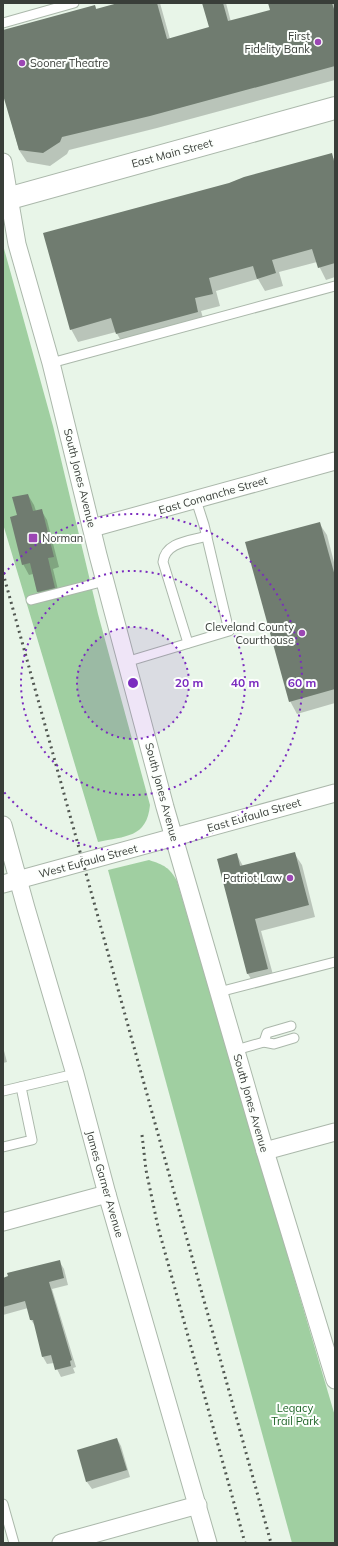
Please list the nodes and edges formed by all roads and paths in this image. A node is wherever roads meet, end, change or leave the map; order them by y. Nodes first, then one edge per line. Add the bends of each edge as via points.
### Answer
1 (74, 3) edge
2 (3, 23) edge
3 (335, 108) edge
4 (3, 162) edge
5 (6, 199) edge
6 (335, 286) edge
7 (51, 363) junction
8 (335, 461) edge
9 (196, 500) junction
10 (92, 528) junction
11 (207, 536) junction
12 (105, 581) junction
13 (31, 600) dead end
14 (188, 643) junction
15 (126, 662) junction
16 (335, 793) edge
17 (3, 825) edge
18 (174, 838) junction
19 (11, 882) edge
20 (335, 962) edge
21 (219, 992) junction
22 (291, 1026) dead end
23 (294, 1038) dead end
24 (264, 1042) junction
25 (236, 1050) junction
26 (75, 1074) junction
27 (20, 1087) junction
28 (3, 1091) edge
29 (335, 1132) edge
30 (3, 1147) edge
31 (265, 1151) junction
32 (107, 1194) junction
33 (3, 1222) edge
34 (335, 1380) edge
35 (3, 1504) edge
36 (198, 1505) junction
37 (14, 1543) edge
38 (61, 1543) edge
39 (208, 1543) edge

1 - 2 lane
3 - 5 main road, East Main Street
4 - 5 street, South Jones Avenue
5 - 7 street, South Jones Avenue
6 - 7 lane
7 - 10 street, South Jones Avenue
8 - 9 street, East Comanche Street
9 - 10 street, East Comanche Street
9 - 11 lane
10 - 12 street, South Jones Avenue
11 - 14 lane via 229,631
11 - 14 lane via 172,546 164,554 163,562
12 - 13 lane
12 - 15 street, South Jones Avenue
14 - 15 lane
15 - 18 street, South Jones Avenue
16 - 18 street, East Eufaula Street
17 - 19 street, James Garner Avenue
18 - 19 street, West Eufaula Street
18 - 21 street, South Jones Avenue
19 - 26 street, James Garner Avenue
20 - 21 lane
21 - 25 street, South Jones Avenue
22 - 24 lane via 267,1033
23 - 24 lane via 274,1044
24 - 25 lane
25 - 31 street, South Jones Avenue
26 - 27 lane
26 - 32 street, James Garner Avenue
27 - 28 lane
27 - 30 lane via 32,1140
29 - 31 street
31 - 34 street, South Jones Avenue
32 - 33 street
32 - 36 street, James Garner Avenue
35 - 37 lane
36 - 38 street
36 - 39 street, James Garner Avenue

